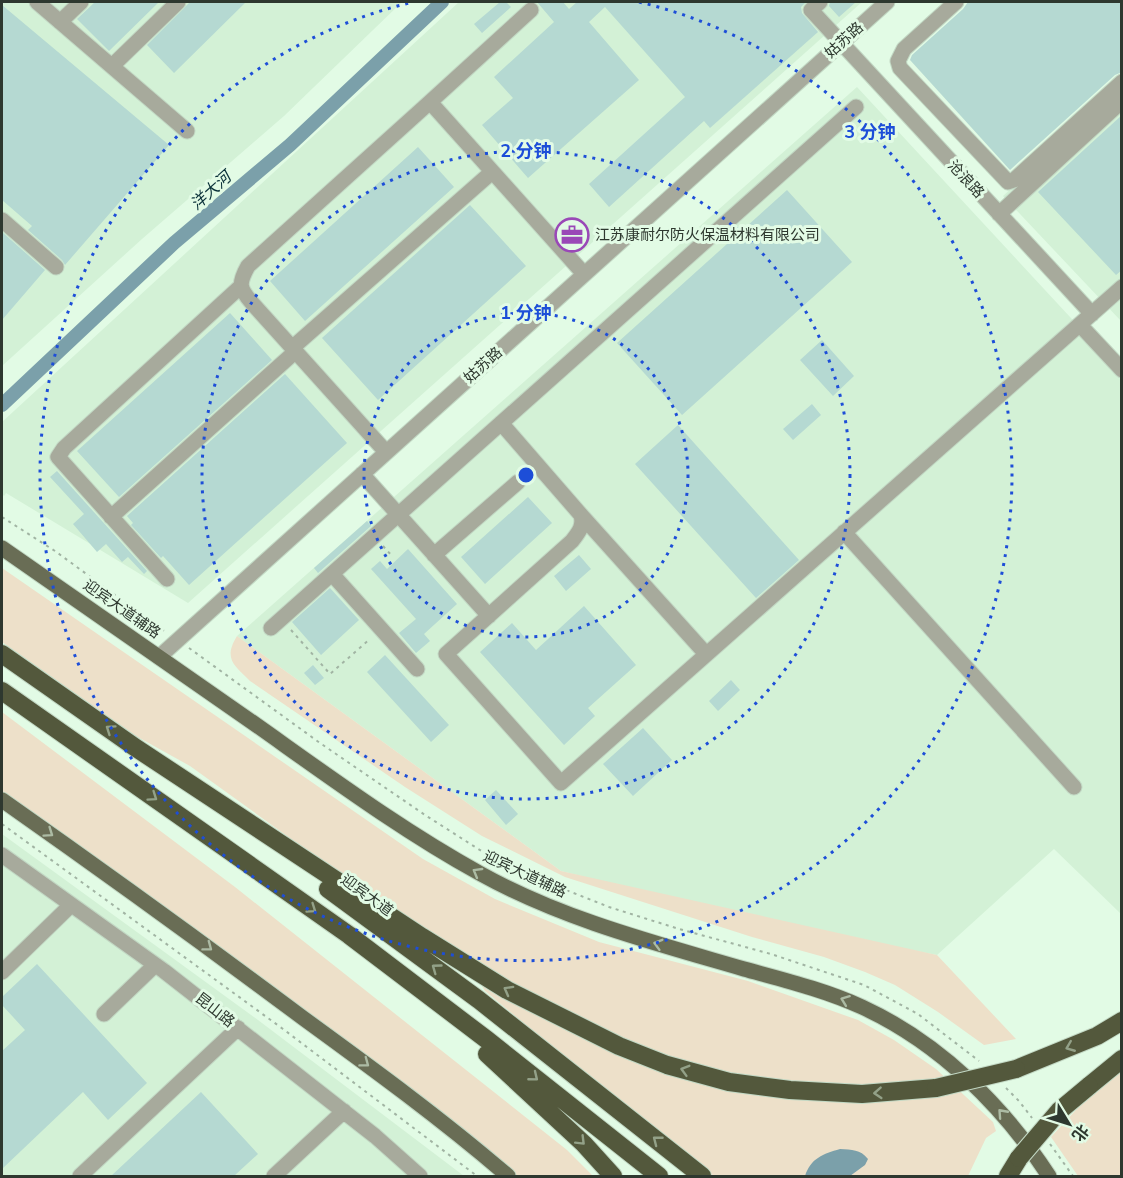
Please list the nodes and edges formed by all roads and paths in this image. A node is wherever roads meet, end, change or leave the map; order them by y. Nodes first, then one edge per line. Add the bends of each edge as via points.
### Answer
1 (37, 2) edge
2 (81, 2) edge
3 (178, 2) edge
4 (820, 2) edge
5 (887, 2) edge
6 (956, 2) edge
7 (531, 10) dead end
8 (60, 22) junction
9 (840, 43) junction
10 (112, 66) junction
11 (1122, 82) edge
12 (1122, 101) edge
13 (430, 102) junction
14 (856, 107) dead end
15 (188, 131) dead end
16 (492, 172) junction
17 (2, 207) edge
18 (999, 214) junction
19 (2, 220) edge
20 (24, 226) dead end
21 (56, 267) dead end
22 (584, 274) junction
23 (240, 287) junction
24 (1121, 289) edge
25 (1086, 319) junction
26 (294, 350) junction
27 (1122, 370) edge
28 (501, 423) junction
29 (386, 452) junction
30 (362, 474) junction
31 (518, 482) dead end
32 (398, 515) junction
33 (581, 515) junction
34 (2, 517) edge
35 (111, 517) junction
36 (844, 532) junction
37 (2, 548) edge
38 (434, 555) junction
39 (332, 574) junction
40 (167, 579) dead end
41 (489, 616) junction
42 (276, 624) joint
43 (381, 629) junction
44 (177, 640) junction
45 (2, 654) edge
46 (706, 654) junction
47 (159, 657) junction
48 (417, 669) dead end
49 (2, 691) edge
50 (130, 744) junction
51 (1074, 787) dead end
52 (2, 800) edge
53 (2, 824) edge
54 (2, 855) edge
55 (71, 905) junction
56 (349, 935) junction
57 (155, 964) junction
58 (2, 972) edge
59 (104, 1014) dead end
60 (1122, 1022) edge
61 (238, 1028) junction
62 (1122, 1059) edge
63 (980, 1062) dead end
64 (1004, 1085) dead end
65 (344, 1111) junction
66 (1033, 1119) dead end
67 (1046, 1138) dead end
68 (80, 1176) edge
69 (274, 1176) edge
70 (420, 1176) edge
71 (477, 1176) edge
72 (508, 1176) edge
73 (614, 1176) edge
74 (658, 1176) edge
75 (702, 1176) edge
76 (1008, 1176) edge
77 (1049, 1176) edge
78 (1073, 1176) edge

1 - 8 street
2 - 8 street
3 - 10 street
4 - 9 street, 沧浪路 via 811,10
5 - 9 street, 姑苏路
6 - 11 street via 904,49 898,61 900,68 1008,182
7 - 13 street
8 - 10 street
9 - 18 street, 沧浪路
9 - 22 street, 姑苏路
10 - 15 street
12 - 18 street
13 - 16 street
13 - 23 street via 248,266
14 - 28 street
16 - 22 street
16 - 26 street
17 - 20 street
18 - 25 street, 沧浪路
19 - 21 street
22 - 29 street, 姑苏路
23 - 26 street
23 - 35 street via 60,452 58,457
24 - 25 street
25 - 27 street, 沧浪路
25 - 36 street
26 - 29 street
26 - 35 street
28 - 32 street
28 - 33 street
29 - 30 street, 姑苏路
30 - 32 street
30 - 44 street, 姑苏路
31 - 38 street
32 - 38 street
32 - 39 street
33 - 41 street via 583,523 572,541
33 - 46 street
34 - 44 path
35 - 40 street
36 - 46 street
36 - 51 street
37 - 47 main road, 迎宾大道辅路
38 - 41 street
39 - 42 street
39 - 43 street
41 - 46 street via 446,654 561,783
42 - 43 path via 330,674
43 - 48 street
44 - 47 street, 姑苏路
44 - 63 path via 320,743 483,852 609,907 864,985 918,1014
50 -> 45 highway, 迎宾大道
77 -> 47 main road, 迎宾大道辅路 via 1023,1137 964,1074 893,1023 817,990 632,936 550,907 483,876 393,820
49 -> 56 highway
60 -> 50 highway, bridge via 1016,1069 936,1088 862,1094 790,1090 739,1084 667,1065 619,1046 507,990
75 -> 50 highway, 迎宾大道 via 479,1000
52 -> 72 main road via 346,1049
53 - 71 path
54 - 55 street, 昆山路
55 - 57 street, 昆山路
55 - 58 street
56 -> 73 highway via 504,1069
56 -> 74 highway
57 - 59 street
57 - 61 street, 昆山路
61 - 65 street, 昆山路
61 - 68 street
62 - 76 highway, bridge via 1059,1111
64 - 66 path
65 - 69 street
65 - 70 street, 昆山路
67 - 78 path

